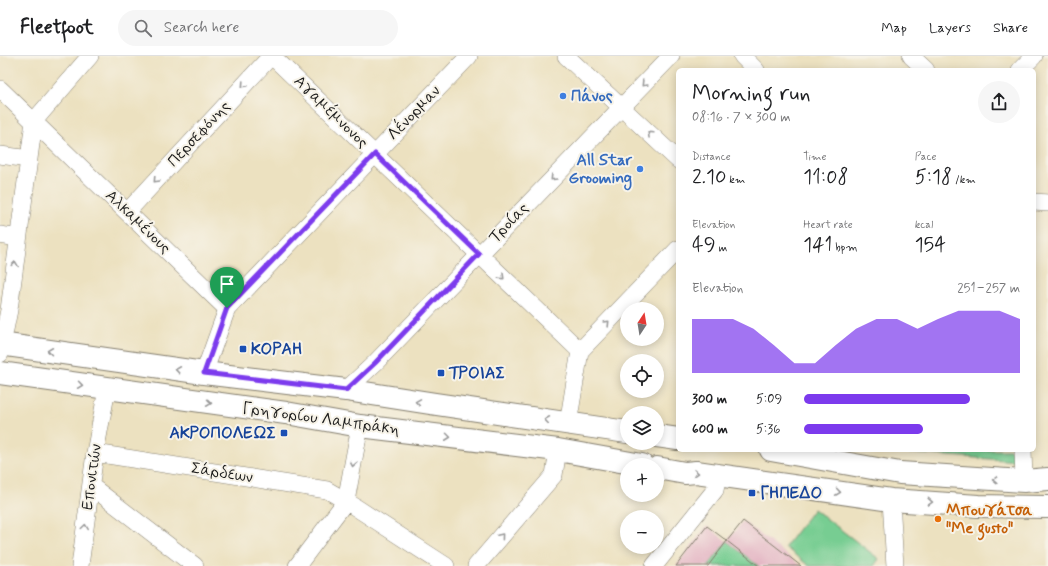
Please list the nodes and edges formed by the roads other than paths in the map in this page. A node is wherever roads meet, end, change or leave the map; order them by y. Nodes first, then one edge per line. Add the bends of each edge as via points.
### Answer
1 (90, 56) edge
2 (272, 56) edge
3 (469, 56) edge
4 (566, 56) edge
5 (671, 56) edge
6 (742, 56) edge
7 (911, 56) edge
8 (1034, 56) edge
9 (754, 68) edge
10 (924, 68) edge
11 (1022, 68) edge
12 (0, 89) edge
13 (621, 107) junction
14 (34, 121) junction
15 (375, 154) junction
16 (0, 155) edge
17 (676, 158) edge
18 (29, 159) junction
19 (1036, 202) edge
20 (1048, 203) edge
21 (128, 211) junction
22 (0, 235) edge
23 (18, 238) junction
24 (676, 251) edge
25 (479, 254) junction
26 (227, 308) junction
27 (1, 348) edge
28 (580, 351) junction
29 (0, 373) edge
30 (204, 373) junction
31 (107, 389) junction
32 (346, 390) junction
33 (568, 424) junction
34 (360, 426) junction
35 (620, 431) edge
36 (664, 437) edge
37 (676, 439) edge
38 (558, 450) junction
39 (782, 452) edge
40 (1023, 452) edge
41 (95, 453) junction
42 (620, 461) edge
43 (664, 469) edge
44 (718, 476) junction
45 (1048, 479) edge
46 (1024, 481) junction
47 (91, 486) junction
48 (891, 500) junction
49 (346, 501) junction
50 (1048, 507) edge
51 (80, 566) edge
52 (195, 566) edge
53 (296, 566) edge
54 (446, 566) edge
55 (476, 566) edge
56 (654, 566) edge
57 (895, 566) edge

1 - 14 street
2 - 15 street, Αγαμέμνονος
2 -> 21 street, Περσεφόνης
3 - 15 street, Λένορμαν
4 - 13 street
5 -> 13 street, Τροίας
6 - 9 street
7 - 10 street
8 - 11 street
12 - 14 street, Αλκαμένους
17 -> 13 street
13 -> 25 street, Τροίας
14 - 18 street
14 - 21 street, Αλκαμένους
15 - 25 street, Αγαμέμνονος
15 - 26 street, Λένορμαν
16 - 18 street
18 - 23 street
19 - 20 street
21 - 26 street, Αλκαμένους
22 - 23 street
27 -> 23 street
28 -> 24 street
25 -> 28 street, Αγαμέμνονος
25 - 32 street, Τροίας
26 - 30 street
30 -> 27 main road, Γρηγορίου Λαμπράκη
28 - 33 street
29 -> 31 main road, Γρηγορίου Λαμπράκη
30 - 32 main road, Γρηγορίου Λαμπράκη
31 -> 34 main road, Γρηγορίου Λαμπράκη via 286,413
31 - 41 street, Επονιτών
33 -> 32 main road, Γρηγορίου Λαμπράκη
33 - 35 main road, Γρηγορίου Λαμπράκη
34 -> 38 main road, Γρηγορίου Λαμπράκη
34 -> 49 street
36 - 37 main road
38 - 42 main road, Γρηγορίου Λαμπράκη
55 -> 38 street via 554,475
46 -> 39 main road via 900,473
40 - 46 street
41 - 47 street, Επονιτών
41 - 49 street, Σάρδεων via 327,490
43 -> 44 main road
44 -> 48 main road
44 - 56 street via 715,490
45 - 46 main road
51 -> 47 street, Επονιτών
47 - 52 street
48 -> 50 main road via 978,506
48 - 57 street
49 - 53 street
49 - 54 street, Σάρδεων

